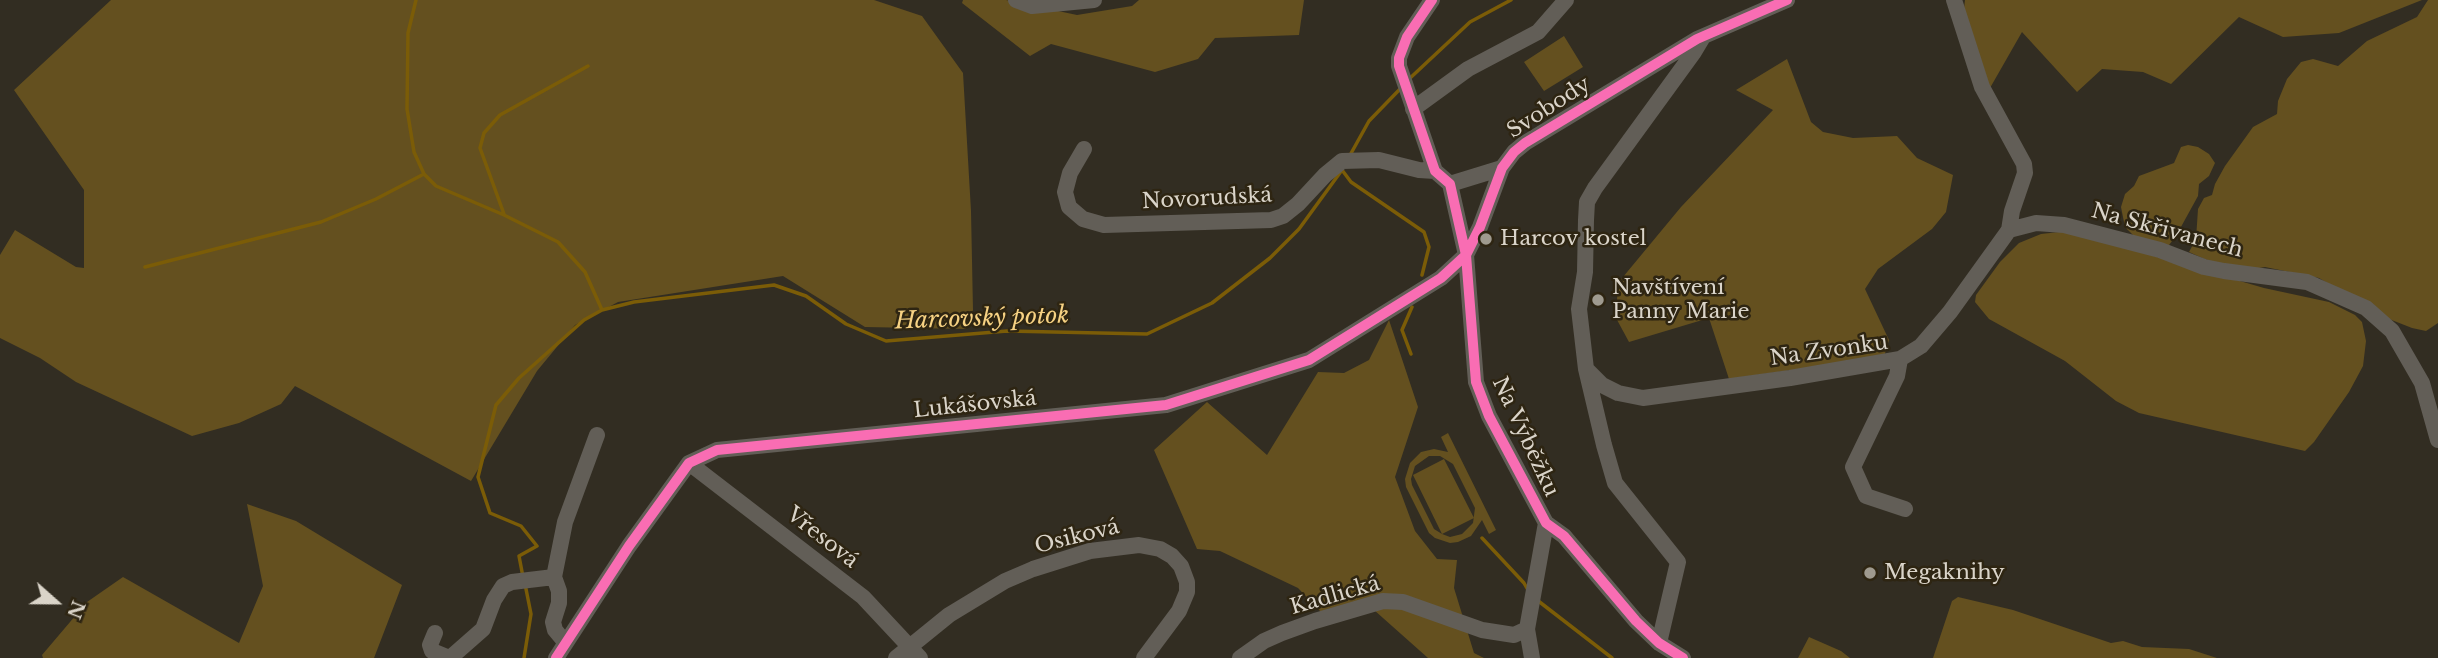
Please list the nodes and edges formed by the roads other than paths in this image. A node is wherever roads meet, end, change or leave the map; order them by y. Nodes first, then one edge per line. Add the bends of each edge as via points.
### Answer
1 (1016, 0) edge
2 (1094, 0) edge
3 (1432, 0) edge
4 (1566, 0) edge
5 (1787, 0) edge
6 (1954, 0) edge
7 (1703, 37) junction
8 (1413, 109) junction
9 (1084, 149) dead end
10 (1502, 168) junction
11 (1435, 171) junction
12 (1450, 184) junction
13 (2008, 230) junction
14 (1466, 256) junction
15 (1900, 359) junction
16 (1586, 369) junction
17 (597, 435) dead end
18 (2438, 440) edge
19 (689, 463) junction
20 (1905, 509) dead end
21 (1546, 523) junction
22 (554, 577) junction
23 (1527, 629) junction
24 (435, 633) dead end
25 (565, 642) junction
26 (1659, 643) junction
27 (915, 652) edge
28 (450, 658) edge
29 (556, 658) edge
30 (896, 658) edge
31 (1144, 658) edge
32 (1240, 658) edge
33 (1532, 658) edge
34 (1683, 658) edge

1 - 2 street via 1032,6
3 - 8 street via 1401,49 1399,66
4 - 8 street via 1538,32 1468,69
5 - 7 street, Svobody
6 - 13 street via 1982,87 2024,164
7 - 10 street, Svobody via 1525,143
7 - 16 street via 1587,202 1579,309
8 - 11 street
9 - 11 street, Novorudská via 1065,192 1069,206 1083,219 1104,225 1271,220 1298,204 1342,161 1380,160
10 - 12 street, Svobody
10 - 14 street, Svobody
11 - 12 street
12 - 14 street
13 - 15 street via 1922,346
13 - 18 street, Na Skřivanech via 2036,223 2064,225 2214,269 2307,282 2366,308 2392,331 2422,383
14 - 19 street, Lukášovská via 1441,278 1309,360 1166,405 717,450
14 - 21 street, Na Výběžku via 1476,382
15 - 16 street, Na Zvonku via 1643,398 1618,393
15 - 20 street, Na Zvonku via 1897,376 1853,467 1866,496
16 - 26 street via 1615,483 1678,562
17 - 22 street via 565,522
19 - 25 street
19 - 27 street, Vřesová via 863,597
21 - 23 street
21 - 26 street, Na Výběžku via 1564,536
22 - 25 street via 559,603 553,622
22 - 28 street via 503,586 483,629
23 - 32 street, Kadlická via 1514,635 1482,630 1403,602 1383,601 1282,633
23 - 33 street
24 - 28 street via 432,651
25 - 29 street
26 - 34 street, Na Výběžku
27 - 30 street, Osiková
27 - 31 street, Osiková via 949,615 1004,581 1090,551 1139,545 1172,556 1187,582 1179,611

